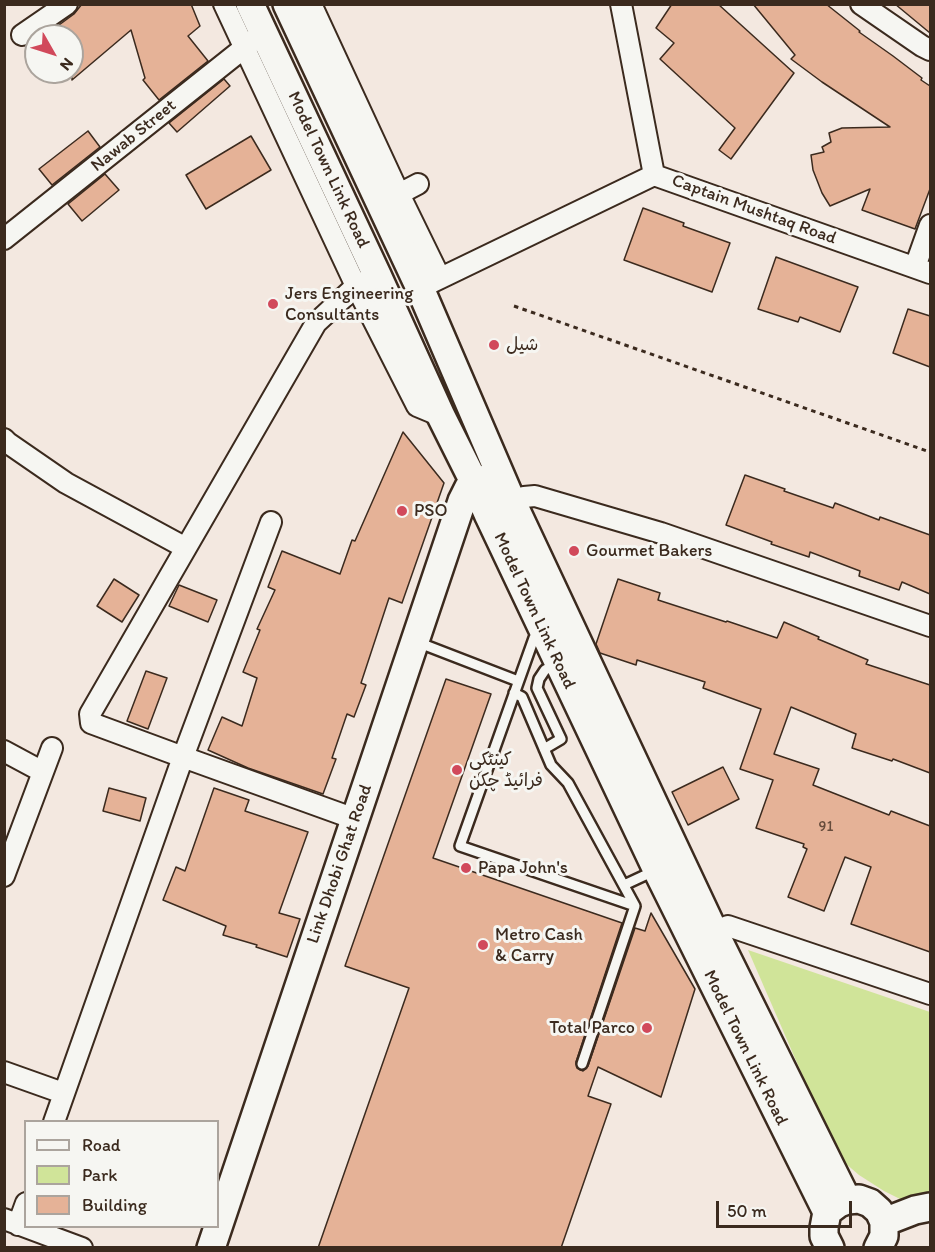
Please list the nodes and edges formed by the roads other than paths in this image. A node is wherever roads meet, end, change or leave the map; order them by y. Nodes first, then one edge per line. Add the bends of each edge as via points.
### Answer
1 (67, 4) edge
2 (224, 4) edge
3 (250, 4) edge
4 (287, 4) edge
5 (621, 4) edge
6 (861, 4) edge
7 (317, 7) edge
8 (22, 35) dead end
9 (254, 40) junction
10 (930, 50) edge
11 (654, 175) junction
12 (418, 184) dead end
13 (399, 194) junction
14 (930, 225) edge
15 (4, 239) edge
16 (922, 270) edge
17 (367, 280) junction
18 (430, 283) junction
19 (4, 438) edge
20 (500, 471) junction
21 (475, 484) junction
22 (512, 502) junction
23 (489, 516) junction
24 (271, 522) dead end
25 (186, 548) junction
26 (930, 626) edge
27 (544, 632) junction
28 (414, 641) junction
29 (558, 663) junction
30 (518, 681) junction
31 (514, 693) junction
32 (52, 748) dead end
33 (544, 749) junction
34 (4, 751) edge
35 (183, 757) junction
36 (43, 772) junction
37 (355, 819) junction
38 (657, 870) junction
39 (4, 876) edge
40 (624, 885) junction
41 (635, 906) junction
42 (714, 932) junction
43 (930, 994) edge
44 (582, 1064) dead end
45 (4, 1072) edge
46 (63, 1093) junction
47 (55, 1120) edge
48 (24, 1206) edge
49 (930, 1207) edge
50 (11, 1222) edge
51 (219, 1224) edge
52 (827, 1227) edge
53 (27, 1228) edge
54 (218, 1228) edge
55 (881, 1235) edge
56 (82, 1248) edge
57 (211, 1248) edge

1 - 8 street
2 - 9 street
3 - 9 main road, Model Town Link Road
4 - 18 main road, Model Town Link Road
5 - 11 street
6 - 10 street
7 - 13 street
9 - 15 street, Nawab Street
9 - 17 main road, Model Town Link Road
11 - 16 street, Captain Mushtaq Road
11 - 18 street, Captain Mushtaq Road
12 - 13 street
13 - 18 street
14 - 16 street
17 - 21 main road, Model Town Link Road
17 - 25 street via 316,323
18 - 20 main road, Model Town Link Road
19 - 25 street via 66,483
20 - 21 main road
20 - 22 main road, Model Town Link Road
21 - 23 main road, Model Town Link Road
21 - 28 main road, Link Dhobi Ghat Road via 462,501
22 - 23 street
22 - 26 street via 535,496 650,530
22 - 42 main road, Model Town Link Road
23 - 27 main road, Model Town Link Road
24 - 35 street
25 - 35 street via 90,714 91,723
27 - 29 main road, Model Town Link Road
27 - 30 lane via 534,638
28 - 30 lane
28 - 37 main road, Link Dhobi Ghat Road
29 - 33 lane via 545,670 537,688 561,739
29 - 38 main road, Model Town Link Road
30 - 31 lane
31 - 33 lane via 522,696
31 - 41 lane via 460,846
32 - 36 street
33 - 40 lane via 551,765 568,783
34 - 36 street
35 - 37 street
35 - 46 street
36 - 39 street
37 - 51 main road, Link Dhobi Ghat Road
38 - 40 lane
38 - 52 main road, Model Town Link Road
40 - 41 lane
41 - 44 lane
42 - 43 street via 728,926
42 - 52 main road, Model Town Link Road
45 - 46 street
46 - 47 street
48 - 50 street
49 - 55 main road via 915,1210
52 - 55 main road via 859,1199 879,1211
53 - 56 street
54 - 57 main road, Link Dhobi Ghat Road

